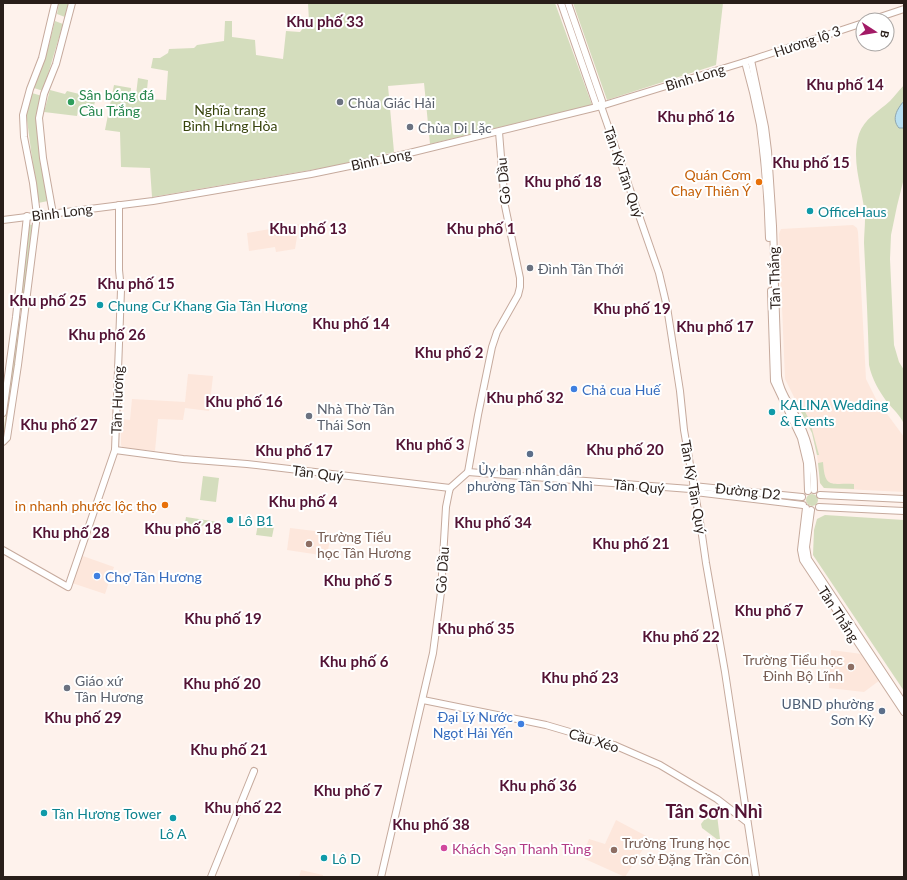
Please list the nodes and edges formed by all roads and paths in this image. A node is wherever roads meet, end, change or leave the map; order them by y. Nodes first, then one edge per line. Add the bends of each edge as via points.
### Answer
1 (55, 3) edge
2 (72, 3) edge
3 (560, 3) edge
4 (568, 3) edge
5 (855, 26) edge
6 (748, 61) junction
7 (601, 106) junction
8 (499, 132) junction
9 (120, 205) junction
10 (53, 214) junction
11 (37, 215) junction
12 (27, 216) junction
13 (3, 220) edge
14 (3, 414) edge
15 (3, 442) edge
16 (115, 450) junction
17 (468, 472) junction
18 (692, 476) junction
19 (702, 486) junction
20 (450, 488) junction
21 (693, 489) junction
22 (811, 491) junction
23 (710, 494) junction
24 (820, 495) junction
25 (802, 497) junction
26 (904, 500) edge
27 (698, 505) junction
28 (819, 507) junction
29 (807, 508) junction
30 (904, 511) edge
31 (3, 550) edge
32 (423, 700) junction
33 (904, 704) edge
34 (904, 712) edge
35 (254, 772) dead end
36 (747, 822) junction
37 (211, 877) edge
38 (381, 877) edge
39 (756, 877) edge

1 - 11 street via 42,58 23,116
2 - 10 street via 39,118
3 - 7 street, Tân Kỳ Tân Quý via 596,104
4 - 7 street, Tân Kỳ Tân Quý via 602,101
5 - 6 street, Hương lộ 3
6 - 7 street, Bình Long
6 - 22 street, Tân Thắng via 765,127 778,376 807,442 812,462
7 - 8 street, Bình Long
7 - 18 street, Tân Kỳ Tân Quý via 666,300
8 - 9 street, Bình Long via 311,174
8 - 17 street, Gò Dầu via 505,206 520,287 492,347
9 - 10 street, Bình Long
9 - 16 street, Tân Hương via 120,310
10 - 11 street, Bình Long
11 - 12 street, Bình Long
11 - 15 street via 18,365 7,438
12 - 13 street, Bình Long
12 - 14 street
16 - 20 street, Tân Quý
16 - 31 street, Tân Hương via 68,587
17 - 20 street
17 - 21 street, Tân Quý
18 - 19 street
18 - 21 street, Tân Kỳ Tân Quý
19 - 21 street, Đường D2
19 - 25 street, Đường D2
20 - 32 street, Gò Dầu via 441,592 433,653
21 - 23 street, Đường D2
21 - 27 street, Tân Kỳ Tân Quý
22 - 24 street
22 - 25 street
23 - 27 street via 701,499
23 - 29 street, Đường D2
24 - 26 street
24 - 28 street
25 - 29 street
27 - 36 street, Tân Kỳ Tân Quý
28 - 29 street
28 - 30 street
29 - 33 street, Tân Thắng via 808,559
29 - 34 street, Tân Thắng via 801,550 803,560
32 - 36 street, Cầu Xéo via 546,725 614,745 660,765 717,799
32 - 38 street, Gò Dầu
35 - 37 street
36 - 39 street, Tân Kỳ Tân Quý

